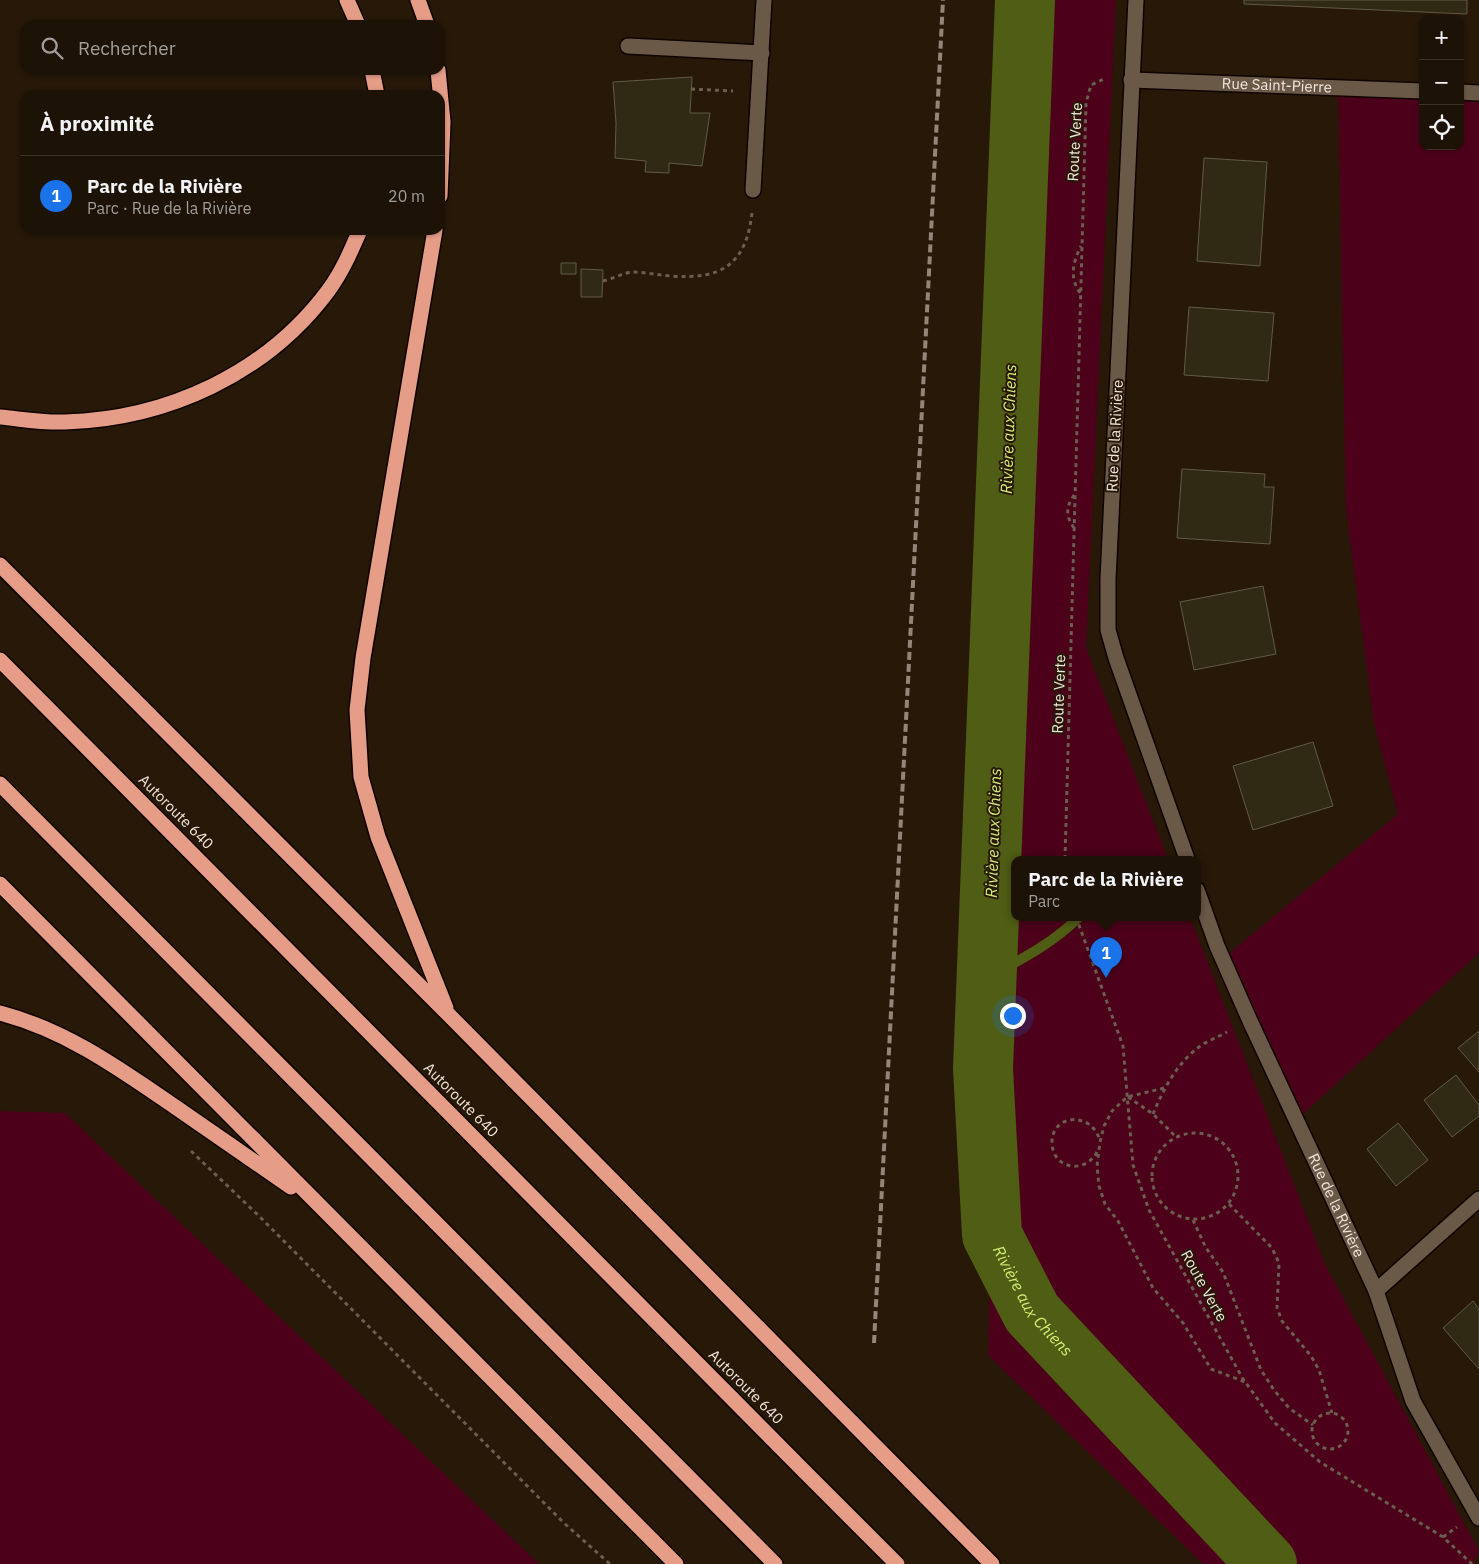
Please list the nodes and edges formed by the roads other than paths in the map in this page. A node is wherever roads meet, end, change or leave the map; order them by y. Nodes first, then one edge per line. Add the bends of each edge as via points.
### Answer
1 (347, 0) edge
2 (418, 0) edge
3 (764, 0) edge
4 (1136, 0) edge
5 (356, 20) edge
6 (425, 20) edge
7 (628, 46) dead end
8 (762, 53) junction
9 (373, 75) edge
10 (438, 75) edge
11 (1132, 80) junction
12 (376, 90) edge
13 (440, 90) edge
14 (1419, 91) edge
15 (1464, 92) edge
16 (1479, 93) edge
17 (754, 190) road end
18 (358, 235) edge
19 (434, 235) edge
20 (0, 417) edge
21 (0, 565) edge
22 (0, 660) edge
23 (0, 784) edge
24 (1186, 856) edge
25 (0, 884) edge
26 (1201, 901) edge
27 (0, 1013) edge
28 (448, 1014) junction
29 (1479, 1199) edge
30 (324, 1210) junction
31 (1376, 1291) junction
32 (1479, 1518) edge
33 (676, 1564) edge
34 (775, 1564) edge
35 (897, 1564) edge
36 (992, 1564) edge

1 - 5 highway
2 - 6 highway
3 - 8 street
4 - 11 street, Rue de la Rivière
7 - 8 street
8 - 17 street
9 - 12 highway
10 - 13 highway
11 - 14 street, Rue Saint-Pierre
11 - 24 street, Rue de la Rivière via 1108,630
15 - 16 street
18 - 20 highway via 329,290 305,318 257,362 227,379 164,405 98,420 64,422
19 - 28 highway via 363,658 357,734 361,776 372,819
21 - 28 highway
22 - 35 highway, Autoroute 640, bridge
23 - 34 highway
25 - 30 highway
26 - 31 street, Rue de la Rivière via 1250,1021
27 - 30 highway via 49,1029 133,1076
28 - 36 highway, bridge
29 - 31 street
30 - 33 highway
31 - 32 street, Rue de la Rivière via 1414,1401

